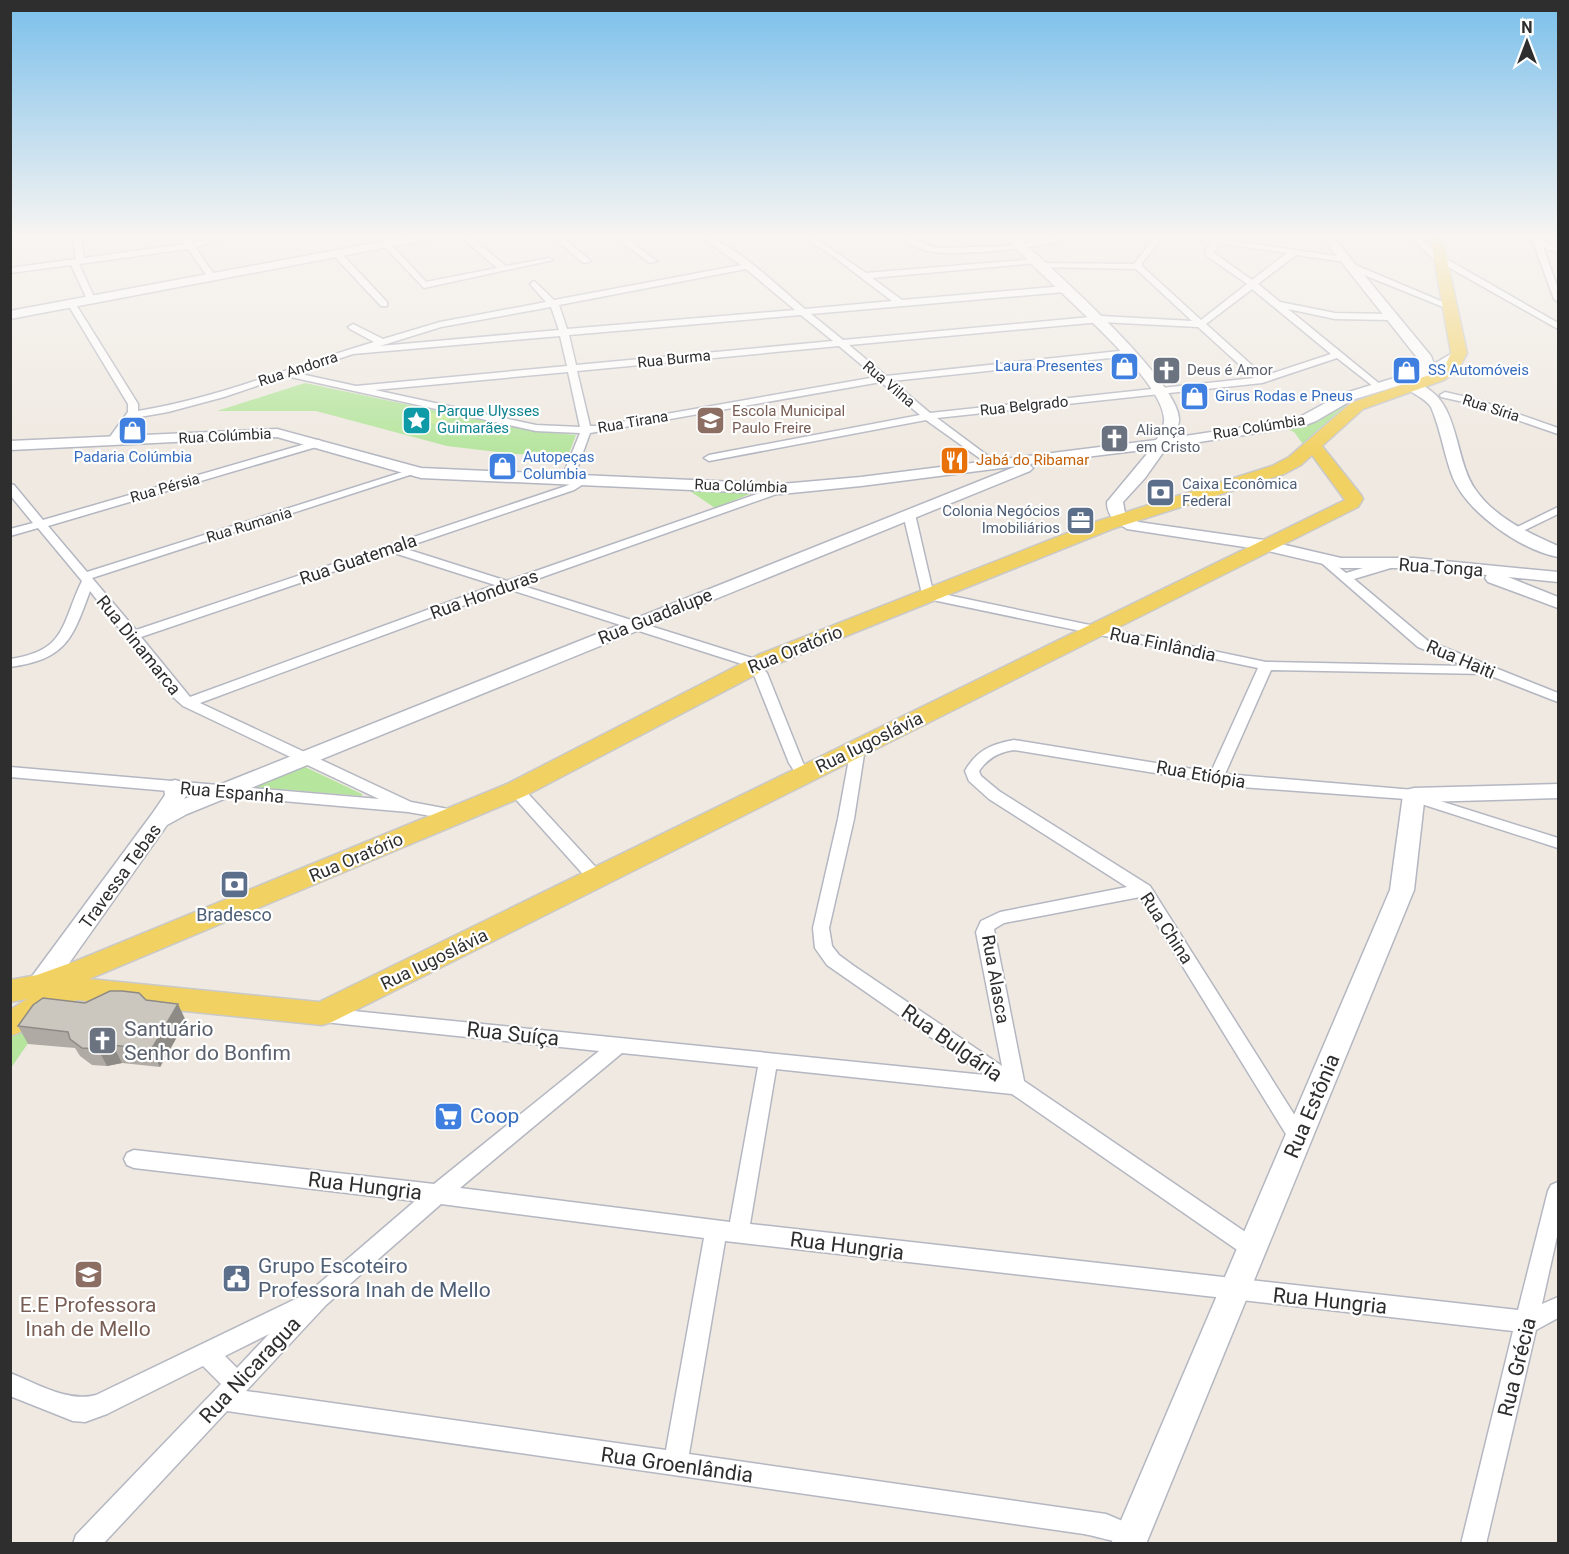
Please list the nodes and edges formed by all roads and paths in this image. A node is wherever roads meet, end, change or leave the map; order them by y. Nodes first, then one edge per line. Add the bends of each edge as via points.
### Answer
1 (43, 309) edge
2 (74, 309) edge
3 (522, 309) edge
4 (556, 309) edge
5 (798, 309) edge
6 (840, 309) edge
7 (1084, 309) edge
8 (1184, 309) edge
9 (1221, 309) edge
10 (1281, 309) edge
11 (1296, 309) edge
12 (1385, 309) edge
13 (1450, 309) edge
14 (1527, 309) edge
15 (802, 312) junction
16 (10, 315) edge
17 (1392, 317) junction
18 (1096, 320) junction
19 (1201, 324) junction
20 (1558, 326) edge
21 (353, 327) dead end
22 (564, 333) junction
23 (382, 342) junction
24 (839, 342) junction
25 (352, 351) junction
26 (1129, 353) junction
27 (1337, 355) junction
28 (572, 369) junction
29 (284, 373) junction
30 (882, 378) junction
31 (1262, 380) junction
32 (1418, 380) junction
33 (1378, 387) junction
34 (354, 388) junction
35 (1162, 391) junction
36 (1442, 402) junction
37 (131, 415) junction
38 (928, 416) junction
39 (586, 430) junction
40 (1558, 430) edge
41 (112, 441) junction
42 (1161, 442) junction
43 (319, 443) junction
44 (10, 446) edge
45 (1313, 446) junction
46 (709, 458) dead end
47 (1053, 458) joint
48 (999, 470) junction
49 (413, 472) junction
50 (574, 480) junction
51 (10, 487) edge
52 (781, 489) junction
53 (1558, 510) edge
54 (909, 514) junction
55 (1129, 517) junction
56 (40, 525) junction
57 (1515, 531) junction
58 (10, 533) edge
59 (1264, 545) junction
60 (391, 549) junction
61 (1558, 552) edge
62 (1323, 559) junction
63 (1391, 564) junction
64 (1477, 570) junction
65 (1558, 577) edge
66 (86, 580) junction
67 (1347, 580) junction
68 (507, 585) junction
69 (927, 595) junction
70 (1558, 603) edge
71 (634, 625) junction
72 (1094, 630) junction
73 (133, 636) junction
74 (10, 663) edge
75 (754, 665) junction
76 (1266, 666) junction
77 (1485, 670) junction
78 (1558, 698) edge
79 (188, 703) junction
80 (858, 748) junction
81 (991, 750) joint
82 (304, 758) junction
83 (12, 774) edge
84 (804, 775) junction
85 (1216, 777) junction
86 (175, 787) junction
87 (372, 790) junction
88 (516, 790) junction
89 (221, 791) junction
90 (1558, 791) edge
91 (1413, 796) junction
92 (355, 803) junction
93 (408, 807) junction
94 (454, 815) junction
95 (159, 820) junction
96 (1558, 843) edge
97 (596, 878) junction
98 (1144, 890) junction
99 (10, 983) edge
100 (39, 986) junction
101 (76, 988) junction
102 (10, 991) edge
103 (322, 1014) junction
104 (10, 1025) edge
105 (619, 1045) junction
106 (768, 1061) junction
107 (1015, 1086) junction
108 (1299, 1138) junction
109 (134, 1159) dead end
110 (1558, 1191) edge
111 (437, 1194) junction
112 (716, 1230) junction
113 (738, 1233) junction
114 (1252, 1249) junction
115 (1235, 1290) junction
116 (318, 1298) junction
117 (1558, 1307) edge
118 (1528, 1322) junction
119 (206, 1353) junction
120 (10, 1384) edge
121 (230, 1391) junction
122 (675, 1465) junction
123 (1129, 1540) edge
124 (85, 1544) edge
125 (1473, 1544) edge

1 - 16 main road
2 - 37 street via 132,401
3 - 23 street, Rua Andorra via 440,325
4 - 22 street
5 - 15 street, Rua Vilna
6 - 15 street
7 - 18 main road
8 - 19 street
9 - 19 street
10 - 27 street
11 - 17 street via 1335,316
12 - 17 main road
13 - 32 main road, Rua Oratório via 1459,355 1450,370
14 - 20 street
15 - 22 street
15 - 24 street, Rua Vilna
17 - 32 main road via 1428,362
18 - 19 street, Rua Burma
18 - 24 street, Rua Burma
18 - 26 main road
19 - 31 street
21 - 23 street
22 - 25 street
22 - 28 street
23 - 25 street, Rua Andorra
24 - 28 street, Rua Burma
24 - 30 street, Rua Vilna
25 - 29 street, Rua Andorra
26 - 30 street, Rua Tirana
26 - 35 main road
27 - 31 street, Rua Belgrado
27 - 33 street
28 - 34 street, Rua Burma
28 - 39 street
29 - 34 street, Rua Tirana
29 - 37 street, Rua Andorra via 179,406
30 - 38 street, Rua Vilna
30 - 39 street, Rua Tirana
31 - 35 street, Rua Belgrado
32 - 33 main road, Rua Colúmbia
32 - 36 main road via 1431,397
32 - 45 main road, Rua Oratório via 1357,406
33 - 42 main road, Rua Colúmbia via 1341,400 1307,421
34 - 39 street, Rua Tirana via 536,428
35 - 38 street, Rua Belgrado
35 - 42 main road via 1173,414
36 - 40 street, Rua Síria via 1471,401
36 - 57 main road via 1466,488 1490,514
37 - 41 street
38 - 46 street, Rua Belgrado
38 - 48 street, Rua Vilna
39 - 50 street
41 - 43 main road, Rua Colúmbia via 277,433
41 - 44 main road, Rua Colúmbia
42 - 47 main road, Rua Colúmbia
42 - 55 main road via 1114,506
43 - 49 main road, Rua Colúmbia
43 - 56 street, Rua Pérsia
45 - 55 main road, Rua Oratório via 1278,470
45 - 59 main road, Rua Iugoslávia via 1354,501
47 - 48 main road, Rua Guadalupe
48 - 52 main road, Rua Colúmbia
48 - 54 main road, Rua Guadalupe
49 - 50 main road, Rua Colúmbia
49 - 66 street, Rua Rumania
50 - 52 main road, Rua Colúmbia
50 - 60 street, Rua Guatemala via 570,488
51 - 56 street, Rua Dinamarca
52 - 68 street, Rua Honduras
53 - 57 street
54 - 69 street
54 - 71 main road, Rua Guadalupe
55 - 59 main road, Rua Haiti via 1139,528
55 - 69 main road, Rua Oratório
56 - 58 street, Rua Pérsia
56 - 66 street, Rua Dinamarca
57 - 61 main road
59 - 62 main road, Rua Haiti
59 - 72 main road, Rua Iugoslávia
60 - 68 street
60 - 73 street, Rua Guatemala
62 - 63 main road, Rua Tonga via 1351,565
62 - 67 street, Rua Haiti
63 - 64 main road, Rua Tonga
63 - 67 street via 1354,573
64 - 65 main road, Rua Tonga
64 - 70 main road
66 - 73 street, Rua Dinamarca
66 - 74 street via 59,646 38,658
67 - 77 street, Rua Haiti via 1417,640
68 - 71 street
68 - 79 street, Rua Honduras
69 - 72 street, Rua Finlândia
69 - 75 main road, Rua Oratório
71 - 75 street
71 - 82 main road, Rua Guadalupe
72 - 76 street, Rua Finlândia
72 - 80 main road, Rua Iugoslávia
73 - 79 street, Rua Dinamarca
75 - 84 street
75 - 88 main road, Rua Oratório
76 - 77 street, Rua Finlândia
76 - 85 street
77 - 78 street, Rua Haiti
79 - 82 street, Rua Dinamarca
80 - 84 main road, Rua Iugoslávia
80 - 107 street, Rua Bulgária via 821,928 824,948 848,971
81 - 85 street, Rua Etiópia via 1014,745 1035,747
81 - 98 street, Rua China via 975,764 974,778
82 - 87 street, Rua Dinamarca
82 - 89 main road, Rua Guadalupe
83 - 86 street, Rua Espanha
84 - 97 main road, Rua Iugoslávia
85 - 91 street, Rua Etiópia
86 - 89 street, Rua Espanha
86 - 95 main road via 176,795
87 - 92 street
87 - 93 street, Rua Dinamarca
88 - 94 main road, Rua Oratório
88 - 97 street
89 - 92 street, Rua Espanha
89 - 95 main road, Travessa Tebas
90 - 91 main road
91 - 96 street, Rua Etiópia
91 - 108 main road, Rua Estônia via 1402,890
92 - 93 street, Rua Espanha
93 - 94 street, Rua Espanha
94 - 100 main road, Rua Oratório
95 - 100 main road, Travessa Tebas
97 - 103 main road, Rua Iugoslávia
98 - 107 street, Rua Alasca via 1000,918 987,926 985,932
98 - 108 street, Rua China
99 - 100 street, Rua Suíça
100 - 101 street, Rua Suíça
100 - 102 main road, Rua Oratório
101 - 103 main road, Rua Suíça
101 - 104 main road via 41,1004
103 - 105 street, Rua Suíça
105 - 106 street, Rua Suíça
105 - 111 street, Rua Nicaragua
106 - 107 street, Rua Suíça
106 - 113 street
107 - 114 street, Rua Bulgária
108 - 114 main road, Rua Estônia
109 - 111 street, Rua Hungria
110 - 118 street, Rua Grécia
111 - 112 street, Rua Hungria
111 - 116 street, Rua Nicaragua
112 - 113 street, Rua Hungria
112 - 122 street
113 - 115 street, Rua Hungria
114 - 115 main road, Rua Estônia
115 - 118 street, Rua Hungria
115 - 123 main road, Rua Estônia
116 - 119 street
116 - 121 street, Rua Nicaragua
117 - 118 street
118 - 125 street, Rua Grécia
119 - 120 street via 85,1410
119 - 121 street
121 - 122 street, Rua Groenlândia
121 - 124 street, Rua Nicaragua
122 - 123 street, Rua Groenlândia via 1084,1522 1106,1526

